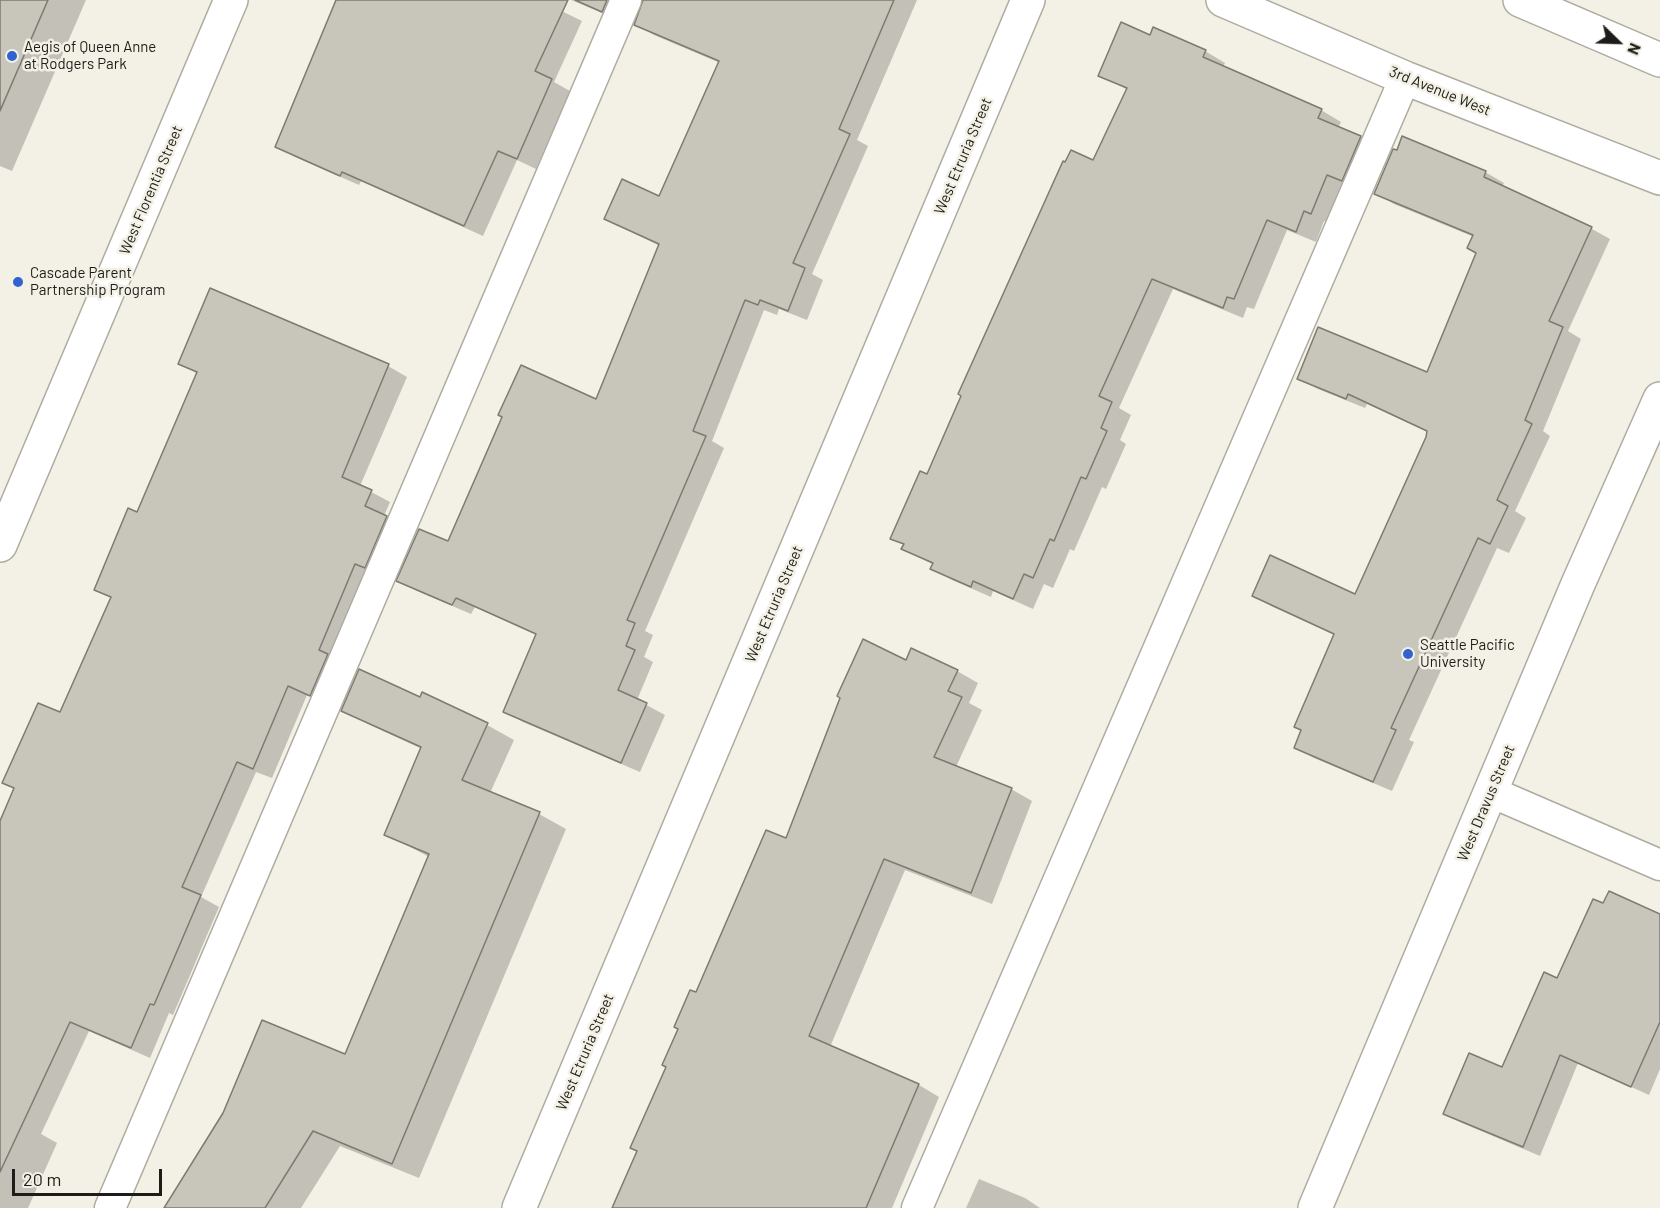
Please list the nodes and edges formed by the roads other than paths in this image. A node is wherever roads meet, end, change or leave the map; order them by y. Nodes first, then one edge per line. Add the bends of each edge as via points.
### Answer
1 (231, 0) edge
2 (626, 0) edge
3 (1028, 0) edge
4 (1223, 0) edge
5 (1520, 0) edge
6 (1660, 60) edge
7 (1405, 78) junction
8 (1660, 178) edge
9 (1660, 399) edge
10 (0, 545) edge
11 (1491, 792) junction
12 (1660, 865) edge
13 (110, 1208) edge
14 (519, 1208) edge
15 (917, 1208) edge
16 (1315, 1208) edge

1 - 10 street, West Florentia Street
2 - 13 lane
3 - 14 street, West Etruria Street
4 - 7 street, 3rd Avenue West
5 - 6 street
7 - 8 street, 3rd Avenue West
7 - 15 lane
9 - 11 street, West Dravus Street
11 - 12 lane
11 - 16 street, West Dravus Street

